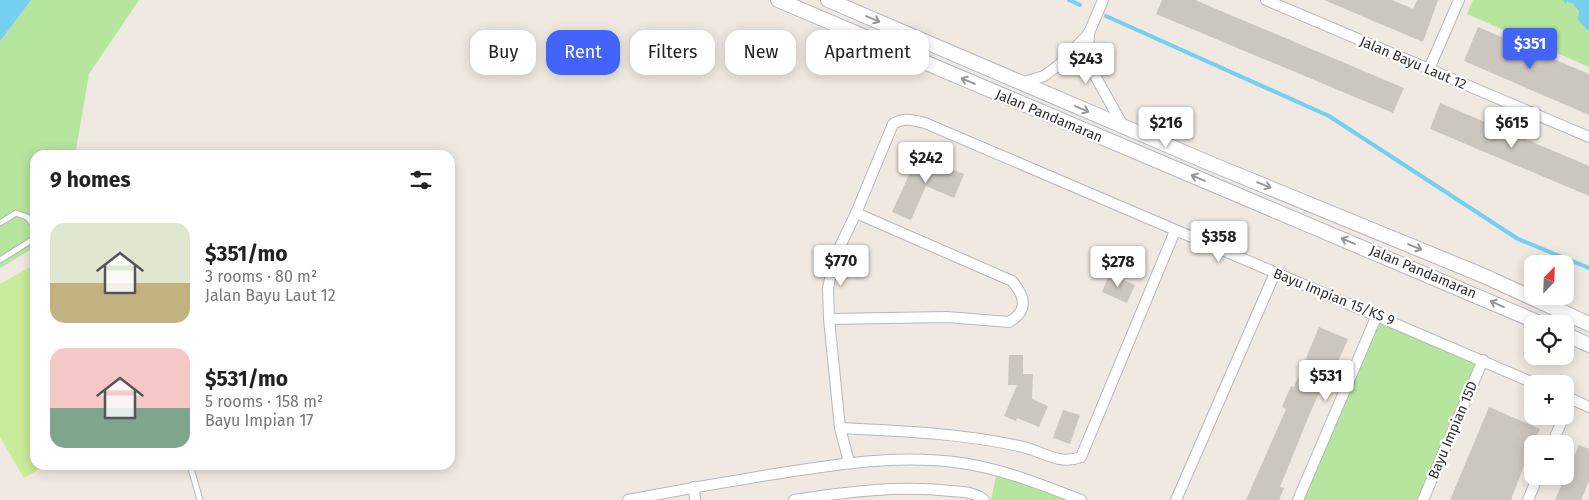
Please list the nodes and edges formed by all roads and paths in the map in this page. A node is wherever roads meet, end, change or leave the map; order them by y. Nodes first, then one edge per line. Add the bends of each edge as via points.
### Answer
1 (778, 0) edge
2 (828, 0) edge
3 (1103, 0) edge
4 (1266, 0) edge
5 (1459, 0) edge
6 (1089, 33) junction
7 (1429, 69) junction
8 (1022, 83) junction
9 (1123, 126) junction
10 (1589, 137) edge
11 (856, 213) junction
12 (30, 221) edge
13 (0, 223) edge
14 (1175, 231) junction
15 (30, 241) edge
16 (0, 260) edge
17 (1275, 273) junction
18 (1377, 314) junction
19 (1524, 316) edge
20 (828, 319) junction
21 (1589, 324) edge
22 (1574, 338) edge
23 (1589, 345) edge
24 (1483, 360) junction
25 (1524, 379) edge
26 (1574, 401) edge
27 (1589, 407) edge
28 (840, 428) junction
29 (849, 462) junction
30 (191, 470) edge
31 (1534, 485) edge
32 (694, 487) junction
33 (836, 497) edge
34 (200, 500) edge
35 (628, 500) edge
36 (695, 500) edge
37 (794, 500) edge
38 (984, 500) edge
39 (1081, 500) edge
40 (1176, 500) edge
41 (1298, 500) edge
42 (1423, 500) edge
43 (1528, 500) edge

19 -> 1 main road, Jalan Pandamaran
2 -> 8 main road, Jalan Pandamaran
3 - 6 street
4 - 7 street, Jalan Bayu Laut 12
5 - 7 street
6 - 8 street via 1044,76
6 - 9 street via 1088,58 1093,72
7 - 10 street, Jalan Bayu Laut 12
8 -> 9 main road, Jalan Pandamaran
9 -> 21 main road, Jalan Pandamaran via 1482,275
11 - 14 street, Bayu Impian 15/KS 9 via 893,124 900,119 910,119
11 - 20 street via 834,259 828,288
11 - 20 street via 1012,281 1021,292 1023,304 1018,317 1009,322 947,317
12 - 13 lane via 16,214
14 - 17 street, Bayu Impian 15/KS 9
14 - 28 street via 1081,457 1063,461 1021,446 964,436
15 - 16 lane
17 - 18 street, Bayu Impian 15/KS 9
17 - 40 street
18 - 24 street, Bayu Impian 15/KS 9
18 - 41 street
20 - 28 street
22 - 23 main road
24 - 25 street, Bayu Impian 15/KS 9
24 - 42 street, Bayu Impian 15D
26 - 27 street
28 - 29 street
29 - 32 street
29 - 39 street via 904,459 955,462 1016,475
30 - 34 lane
31 - 43 street
32 - 35 street
32 - 36 street
33 - 37 street
33 - 38 street via 872,489 914,488 972,494

